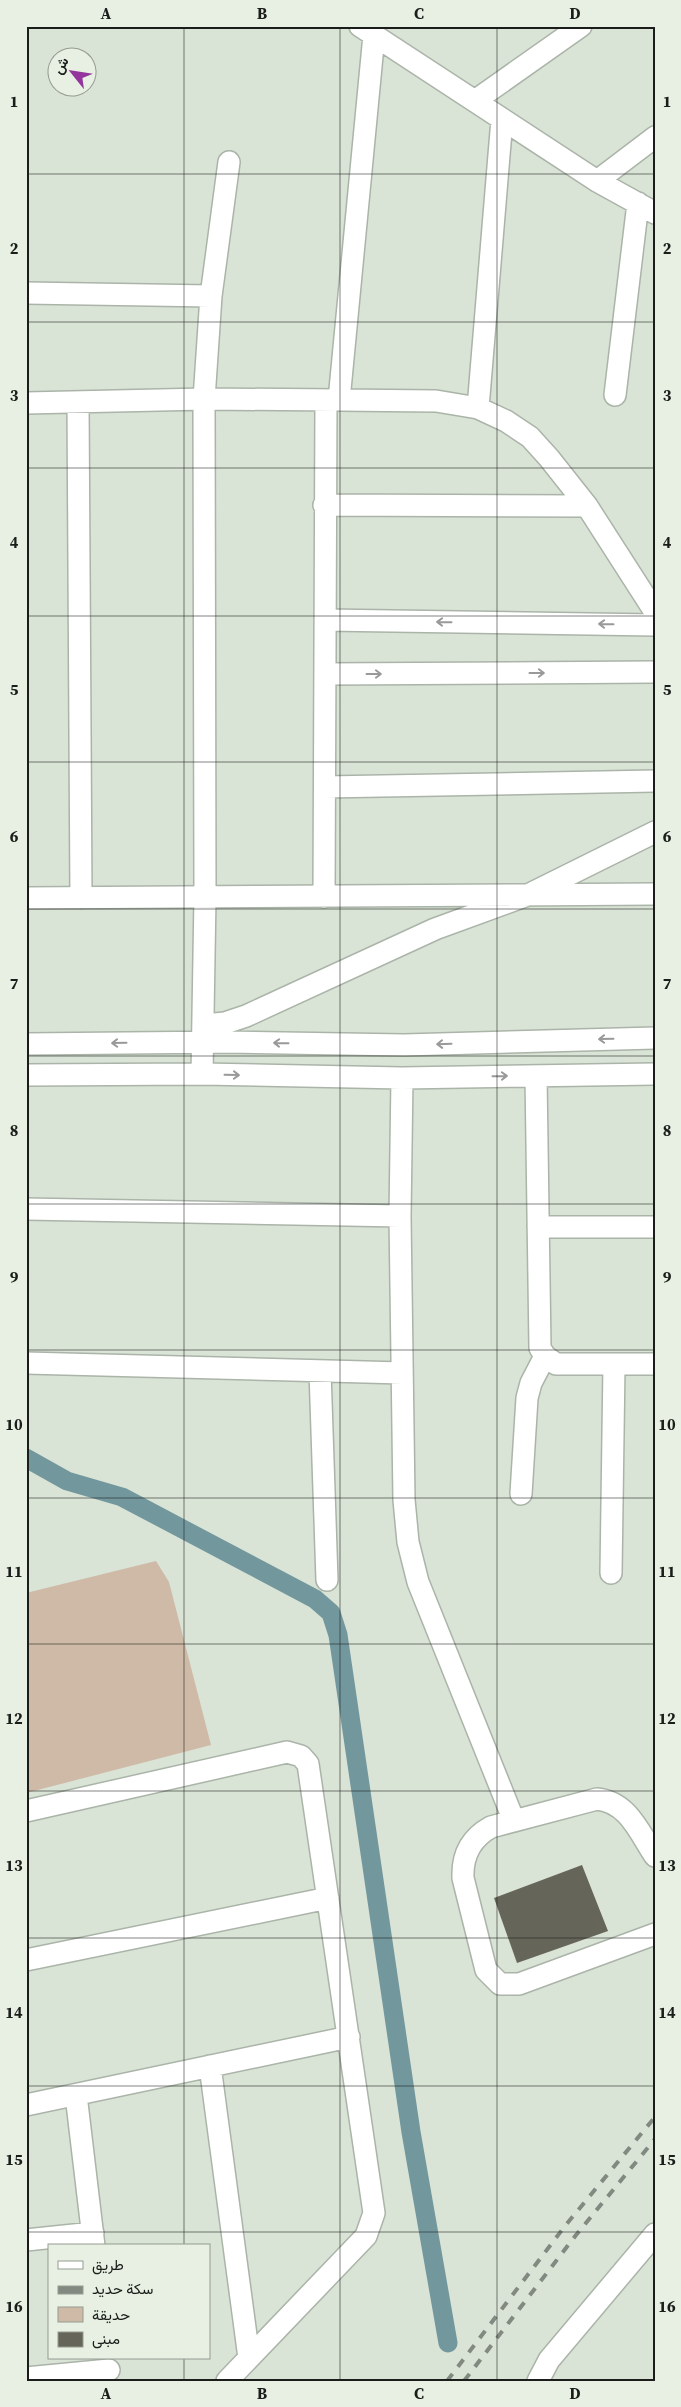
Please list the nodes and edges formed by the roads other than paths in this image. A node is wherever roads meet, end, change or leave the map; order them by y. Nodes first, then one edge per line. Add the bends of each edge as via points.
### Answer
1 (581, 26) edge
2 (367, 31) edge
3 (476, 100) junction
4 (502, 119) junction
5 (655, 137) edge
6 (229, 162) dead end
7 (597, 180) junction
8 (647, 208) edge
9 (26, 293) edge
10 (211, 296) junction
11 (615, 395) dead end
12 (204, 399) junction
13 (332, 400) junction
14 (78, 402) junction
15 (26, 403) edge
16 (478, 408) junction
17 (324, 505) junction
18 (586, 506) junction
19 (655, 612) edge
20 (326, 620) junction
21 (655, 625) edge
22 (655, 672) edge
23 (326, 674) junction
24 (655, 781) edge
25 (325, 786) junction
26 (655, 832) edge
27 (528, 894) junction
28 (655, 894) edge
29 (205, 897) junction
30 (324, 897) junction
31 (26, 898) edge
32 (82, 898) junction
33 (203, 1034) junction
34 (655, 1038) edge
35 (26, 1044) edge
36 (202, 1074) junction
37 (655, 1074) edge
38 (26, 1075) edge
39 (536, 1076) junction
40 (402, 1078) junction
41 (26, 1209) edge
42 (400, 1216) junction
43 (538, 1228) junction
44 (655, 1228) edge
45 (545, 1356) junction
46 (26, 1362) edge
47 (655, 1364) edge
48 (614, 1365) junction
49 (320, 1371) junction
50 (402, 1373) junction
51 (521, 1494) dead end
52 (611, 1573) dead end
53 (328, 1580) dead end
54 (26, 1810) edge
55 (514, 1821) junction
56 (655, 1856) edge
57 (328, 1898) junction
58 (655, 1934) edge
59 (26, 1960) edge
60 (349, 2037) junction
61 (210, 2066) junction
62 (76, 2094) junction
63 (26, 2105) edge
64 (26, 2240) edge
65 (93, 2240) edge
66 (652, 2244) edge
67 (249, 2358) junction
68 (109, 2370) edge
69 (26, 2378) edge
70 (227, 2381) edge
71 (538, 2381) edge

1 - 3 street
2 - 3 street
2 - 13 street
3 - 4 street
4 - 7 street
4 - 16 street
5 - 7 street
6 - 10 street
7 - 8 street
8 - 11 street
9 - 10 street
10 - 12 street
12 - 13 street
12 - 14 street
12 - 29 street
13 - 16 street via 436,401
13 - 17 street
14 - 15 street
14 - 32 street
16 - 18 street via 530,437
17 - 18 street
17 - 20 street
18 - 19 street
21 -> 20 street
20 - 23 street
23 -> 22 street
23 - 25 street
24 - 25 street
25 - 30 street
26 - 27 street
27 - 28 street
27 - 30 street
27 - 33 street via 435,929
29 - 30 street
29 - 32 street
29 - 33 street
31 - 32 street
34 -> 33 street via 404,1045
33 -> 35 street
33 - 36 street
36 - 38 street
36 -> 40 street
37 - 39 street
40 -> 39 street
39 - 43 street
40 - 42 street
41 - 42 street
42 - 50 street
43 - 44 street
43 - 45 street via 540,1348
45 - 48 street via 556,1364
45 - 51 street via 530,1383 527,1398
46 - 49 street
47 - 48 street
48 - 52 street
49 - 50 street
49 - 53 street
50 - 55 street via 404,1500 408,1542 418,1582
54 - 57 street via 287,1752 295,1753 308,1764
55 - 56 street via 588,1800 614,1802 626,1812
55 - 58 street via 482,1832 468,1848 462,1867 484,1964 494,1980 506,1985 519,1984
57 - 59 street
57 - 60 street
60 - 61 street
60 - 67 street via 374,2204 373,2221 366,2236
61 - 62 street
61 - 67 street
62 - 63 street
62 - 65 street
64 - 65 street
66 - 71 street via 549,2360
67 - 70 street
68 - 69 street

